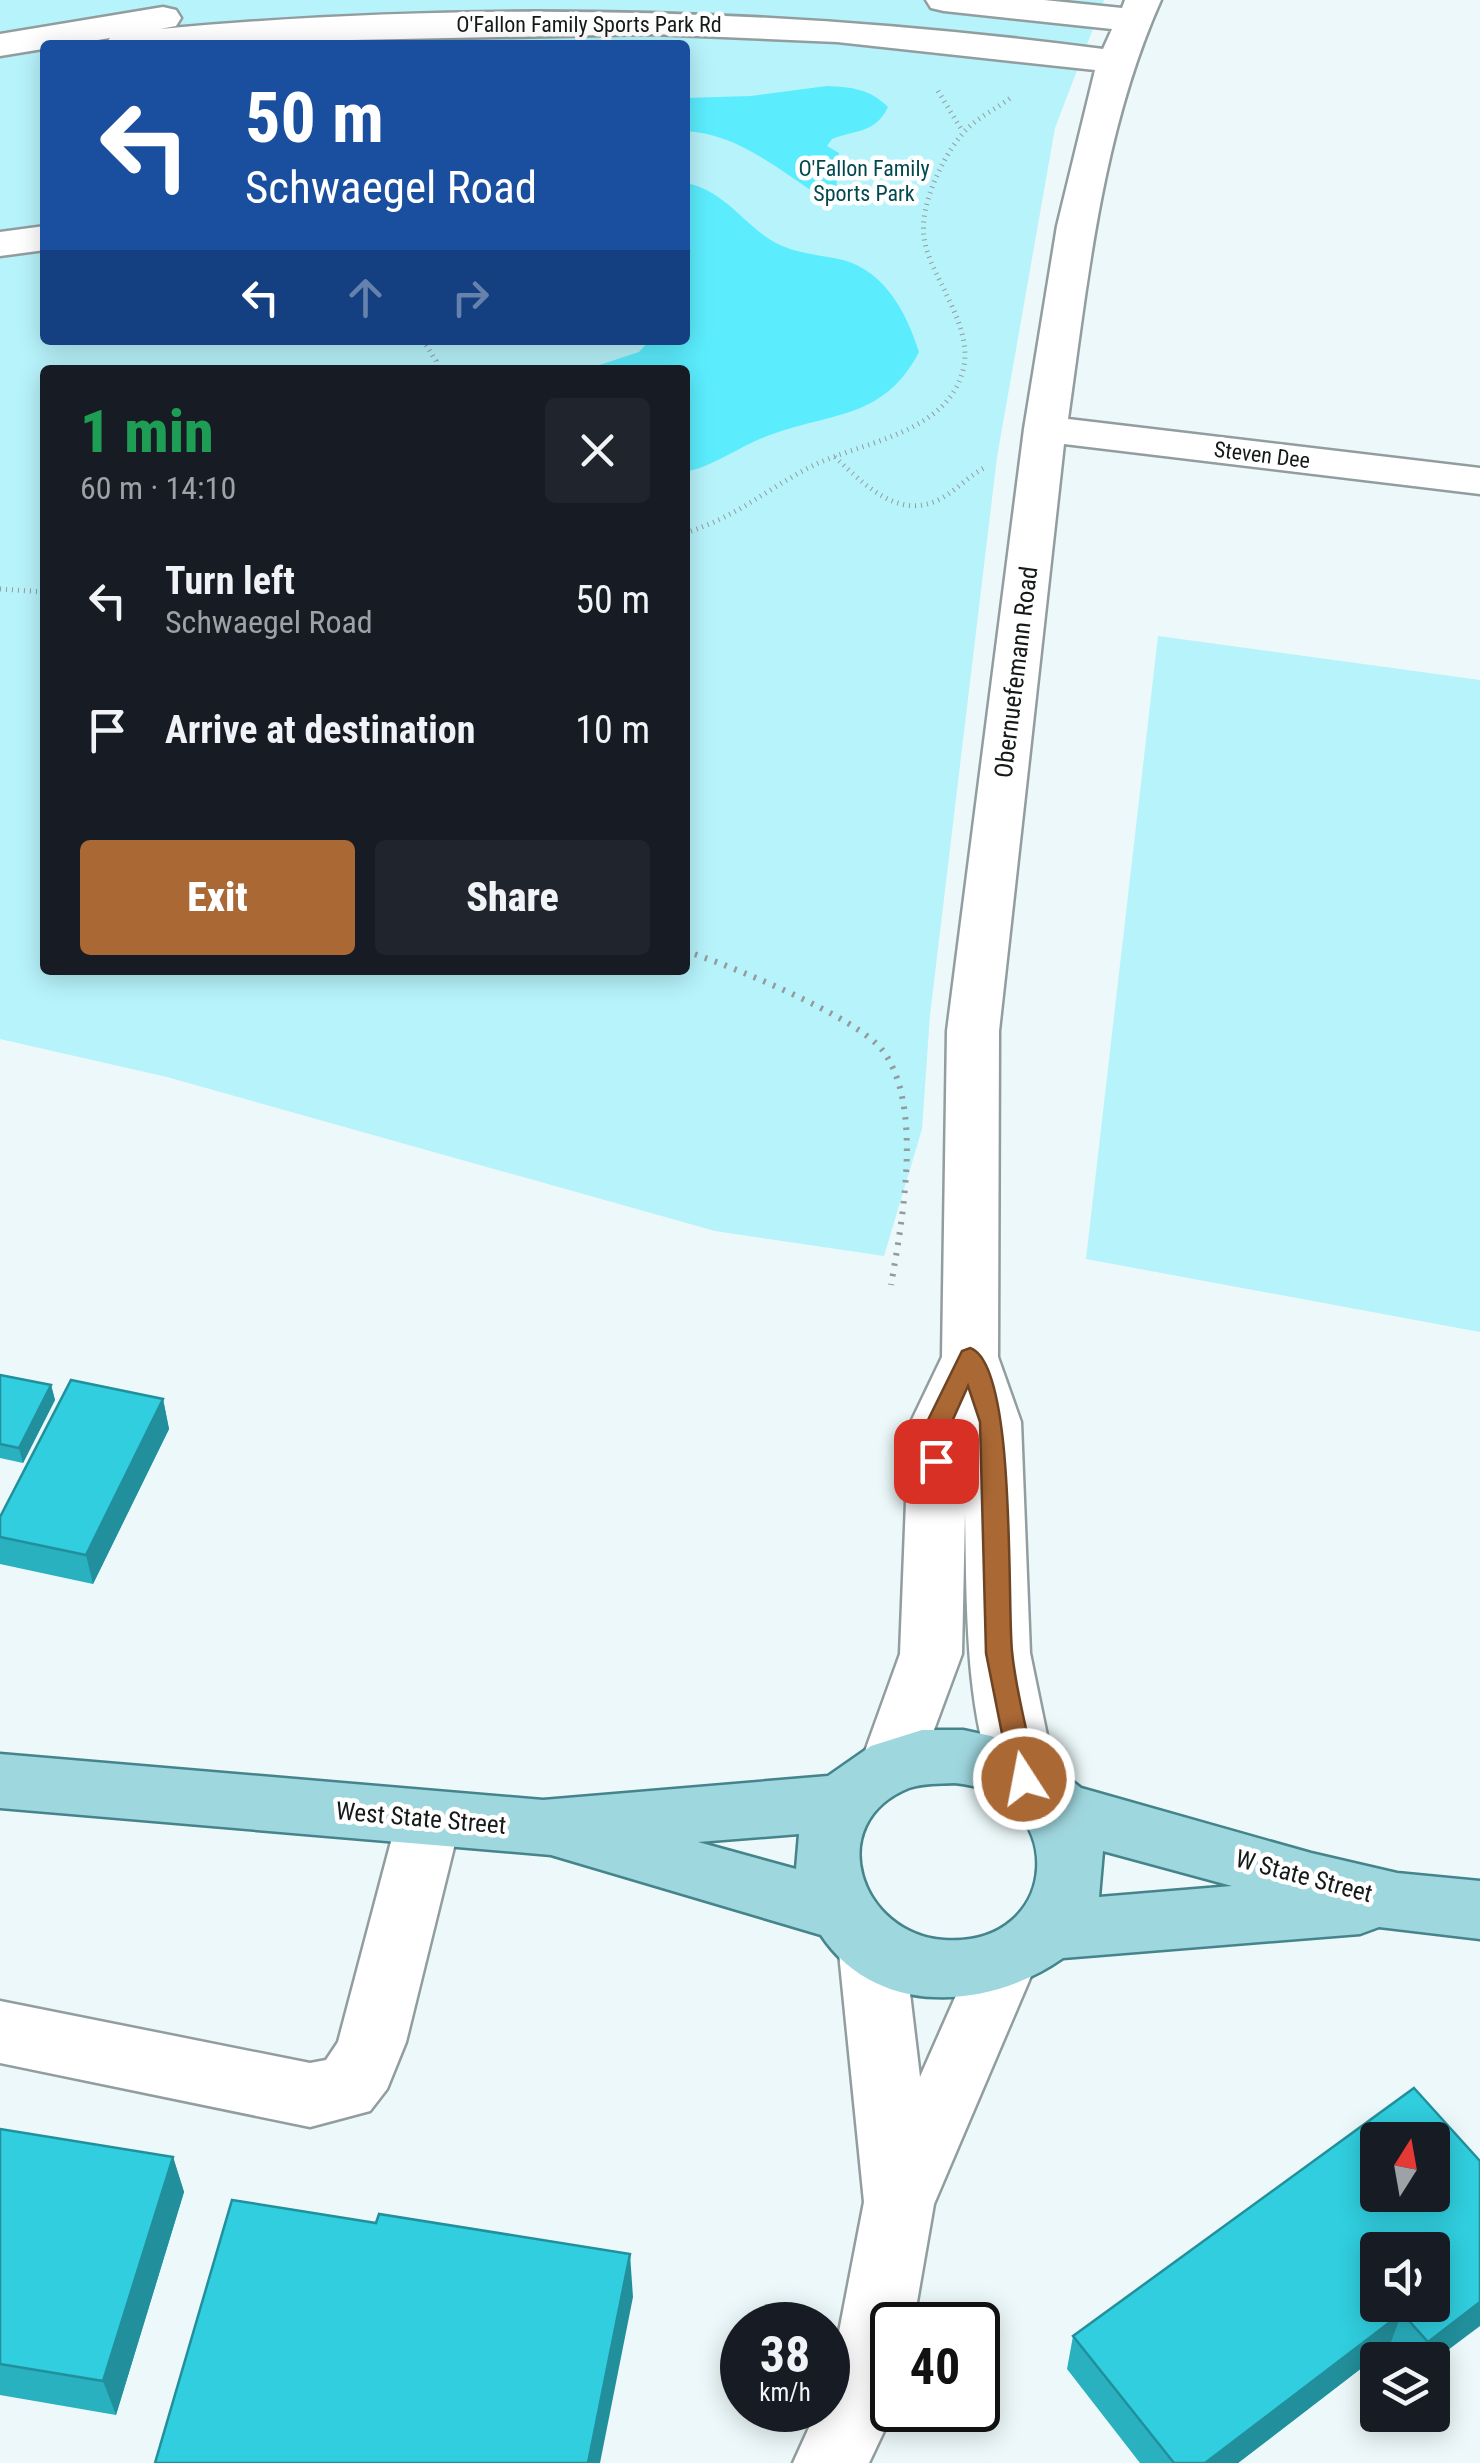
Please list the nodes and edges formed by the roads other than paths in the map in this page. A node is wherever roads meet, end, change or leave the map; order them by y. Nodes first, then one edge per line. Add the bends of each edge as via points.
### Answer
1 (944, 0) edge
2 (1138, 10) edge
3 (304, 15) edge
4 (40, 40) edge
5 (42, 40) edge
6 (153, 40) edge
7 (0, 44) edge
8 (40, 58) edge
9 (1115, 62) junction
10 (0, 65) edge
11 (40, 239) edge
12 (0, 244) edge
13 (1045, 429) junction
14 (1480, 481) edge
15 (970, 1357) junction
16 (867, 1783) junction
17 (3, 1792) edge
18 (1037, 1792) junction
19 (429, 1818) junction
20 (543, 1828) junction
21 (1396, 1902) junction
22 (1480, 1910) edge
23 (856, 1927) junction
24 (1026, 1946) junction
25 (0, 2032) edge
26 (899, 2204) junction
27 (830, 2463) edge

1 - 2 street
2 - 9 street, Obernuefemann Road
3 - 5 street, O'Fallon Family Sports Park Rd
3 - 6 street, O'Fallon Family Sports Park Rd
3 - 9 street, O'Fallon Family Sports Park Rd via 656,21 927,38
4 - 7 street, O'Fallon Family Sports Park Rd
8 - 10 street
9 - 13 street, Obernuefemann Road via 1076,226
11 - 12 street
13 - 14 street, Steven Dee
13 - 15 street, Obernuefemann Road via 973,1031
15 - 16 street via 938,1426 931,1654
15 - 18 street via 992,1422 999,1653
16 - 18 main road via 924,1755 960,1756 993,1763
16 - 20 main road, West State Street
16 - 23 main road via 827,1837 826,1874
17 - 19 main road, West State Street
18 - 21 main road, W State Street
18 - 24 main road via 1071,1847 1070,1890
19 - 20 main road, West State Street
19 - 25 street via 372,2042 346,2088 310,2094
20 - 23 main road
21 - 22 main road
21 - 24 main road, W State Street
23 - 24 main road via 907,1963 939,1970 972,1970
23 - 26 street
24 - 26 street
26 - 27 street via 863,2396

